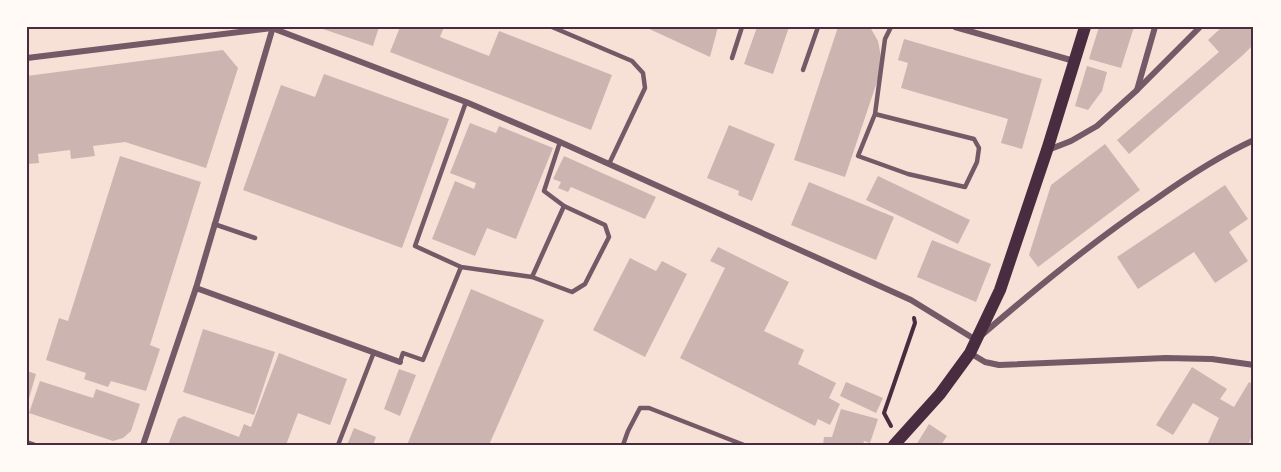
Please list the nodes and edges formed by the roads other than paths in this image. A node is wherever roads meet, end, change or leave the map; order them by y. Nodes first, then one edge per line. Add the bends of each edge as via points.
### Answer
1 (272, 27) edge
2 (552, 27) edge
3 (742, 27) edge
4 (818, 27) edge
5 (891, 27) edge
6 (955, 27) edge
7 (1085, 27) edge
8 (1155, 27) edge
9 (1200, 27) edge
10 (27, 58) edge
11 (732, 58) dead end
12 (1074, 61) junction
13 (803, 70) dead end
14 (1136, 91) junction
15 (466, 102) junction
16 (874, 114) junction
17 (1254, 140) edge
18 (560, 142) junction
19 (1047, 150) junction
20 (609, 164) junction
21 (564, 206) junction
22 (214, 224) junction
23 (255, 238) dead end
24 (461, 267) junction
25 (532, 277) junction
26 (196, 288) junction
27 (976, 340) junction
28 (374, 352) junction
29 (970, 353) junction
30 (400, 362) joint
31 (1254, 365) edge
32 (897, 442) edge
33 (27, 443) edge
34 (33, 445) edge
35 (143, 445) edge
36 (338, 445) edge
37 (622, 445) edge
38 (744, 445) edge

1 - 10 street
1 - 15 street
1 - 22 street
2 - 20 lane via 633,61 643,73 645,88
3 - 11 lane
4 - 13 lane
5 - 16 lane via 885,39
6 - 12 street
7 - 12 main road
8 - 14 street
9 - 14 street
12 - 19 main road
14 - 19 street via 1097,126
15 - 18 street
15 - 24 lane via 415,246
16 - 16 lane via 974,139 980,148 965,187 908,174 858,156
17 - 27 street via 1179,182 1125,219
18 - 20 street
18 - 21 lane via 544,191
19 - 27 main road via 1000,290
20 - 27 street via 911,300
21 - 25 lane
21 - 25 lane via 605,225 609,237 585,284 572,292
22 - 23 lane
22 - 26 street
24 - 25 lane
24 - 30 lane via 423,360 403,353
26 - 28 street
26 - 35 street
27 - 29 main road
28 - 30 street
28 - 36 lane
29 - 31 street via 999,365 1166,358
29 - 32 main road
33 - 34 street
37 - 38 lane via 640,408 649,408

